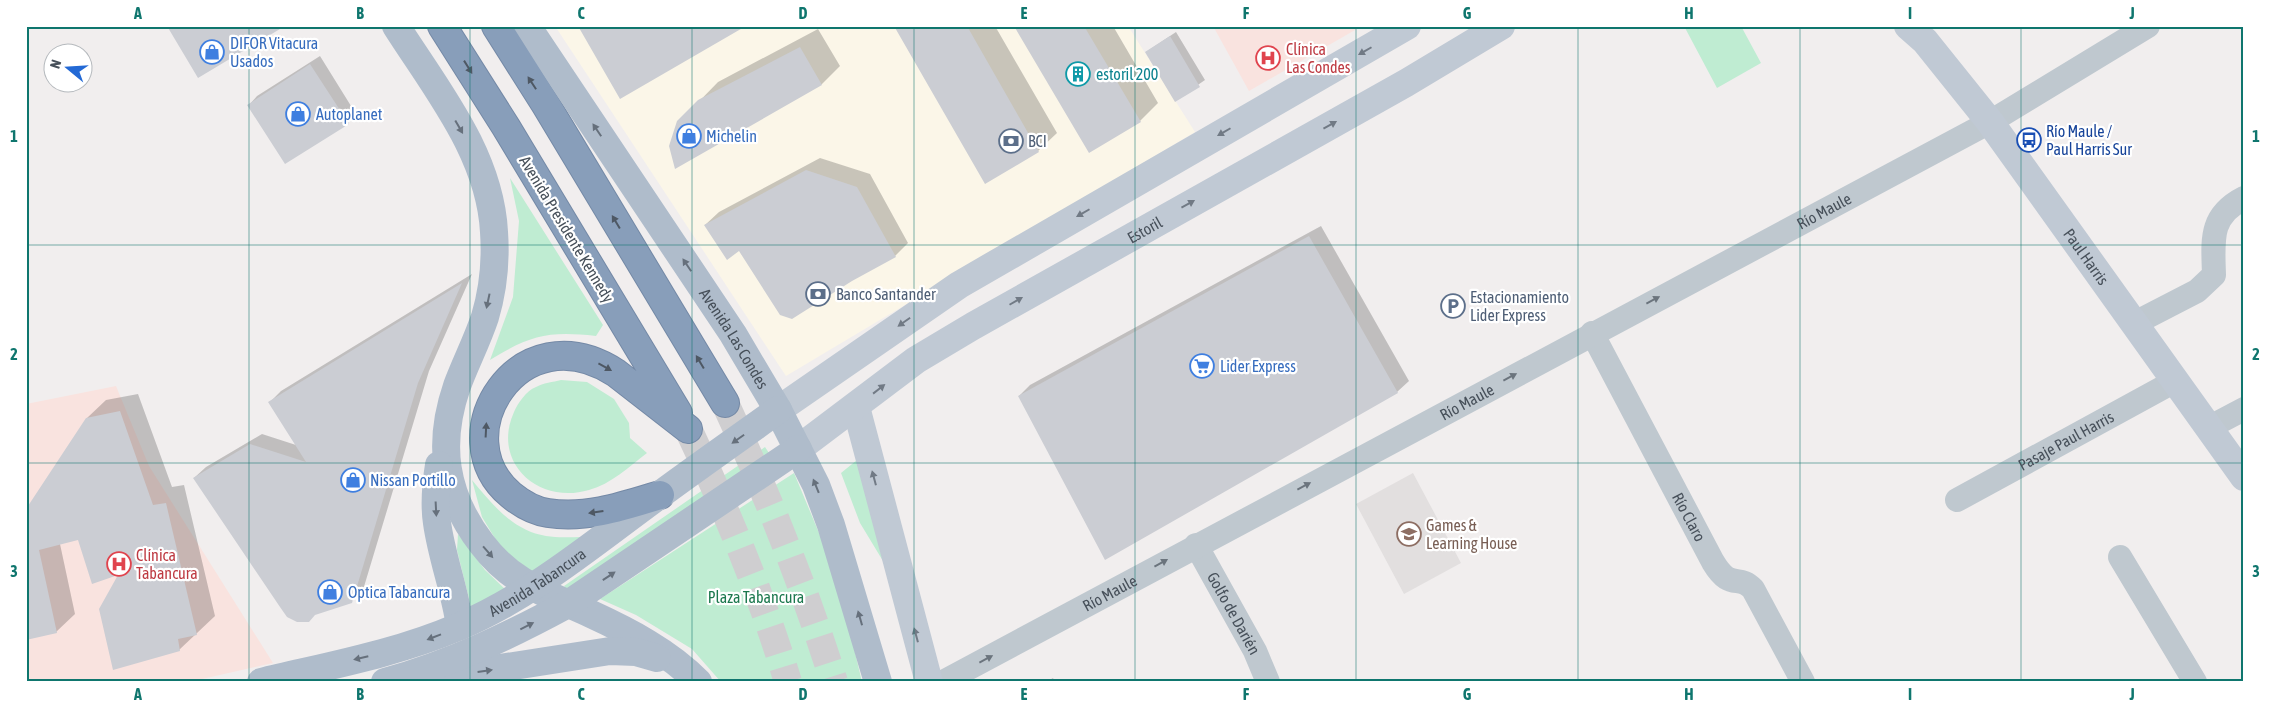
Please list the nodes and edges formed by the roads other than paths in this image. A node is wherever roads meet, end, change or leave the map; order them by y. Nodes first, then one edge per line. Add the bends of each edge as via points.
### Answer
1 (396, 26) edge
2 (442, 26) edge
3 (496, 26) edge
4 (527, 26) edge
5 (1407, 26) edge
6 (1501, 26) edge
7 (2148, 26) edge
8 (1917, 31) edge
9 (1990, 122) junction
10 (2244, 198) edge
11 (2135, 323) junction
12 (1592, 333) junction
13 (2176, 381) junction
14 (725, 404) tunnel mouth
15 (856, 407) junction
16 (2244, 409) edge
17 (778, 410) junction
18 (2208, 428) junction
19 (444, 444) junction
20 (798, 448) junction
21 (2244, 476) edge
22 (660, 495) junction
23 (1957, 500) dead end
24 (1196, 545) junction
25 (2120, 557) dead end
26 (532, 588) junction
27 (568, 604) junction
28 (460, 626) junction
29 (677, 672) edge
30 (393, 679) edge
31 (261, 682) edge
32 (698, 682) edge
33 (878, 682) edge
34 (928, 682) edge
35 (943, 682) edge
36 (1268, 682) edge
37 (1803, 682) edge
38 (2195, 682) edge

1 -> 19 main road via 471,148 487,188 494,231 493,271 486,315 451,405
2 - 22 highway, Avenida Presidente Kennedy via 689,431 604,365 576,356 547,357 525,366 505,384 490,408 485,436 494,474 507,491 533,509 563,514 599,512
14 -> 3 highway
17 -> 4 main road, Avenida Las Condes via 733,334
5 -> 17 main road via 959,285
15 -> 6 main road, Estoril via 916,360 981,321 1406,83
7 - 9 street
8 - 9 main road, Paul Harris
9 - 11 main road, Paul Harris
12 -> 9 street, Río Maule
10 - 11 street via 2229,206 2216,223 2214,274 2197,291
11 - 13 main road, Paul Harris
24 -> 12 street, Río Maule
12 - 37 street, Río Claro via 1713,562 1723,578 1745,583 1752,589
13 - 18 main road, Paul Harris
13 - 23 street, Pasaje Paul Harris
15 - 20 main road, Estoril
34 -> 15 main road
16 - 18 street
17 - 20 main road, Avenida Las Condes
17 -> 22 main road, Avenida Tabancura
18 - 21 main road, Paul Harris
19 -> 26 main road via 449,478 471,530 496,560
19 -> 28 main road via 436,483 437,522
27 -> 20 main road, Avenida Tabancura
33 -> 20 main road, Avenida Las Condes via 831,525
22 - 26 main road, Avenida Tabancura
35 -> 24 street, Río Maule
24 - 36 street, Golfo de Darién via 1255,651
25 - 38 street
26 - 27 main road
26 - 28 main road, Avenida Tabancura
27 - 29 main road via 622,630
30 -> 27 main road, Avenida Tabancura via 456,660
28 -> 31 main road, Avenida Tabancura via 408,646
30 -> 29 main road via 455,675 610,651 636,652
29 - 32 main road

